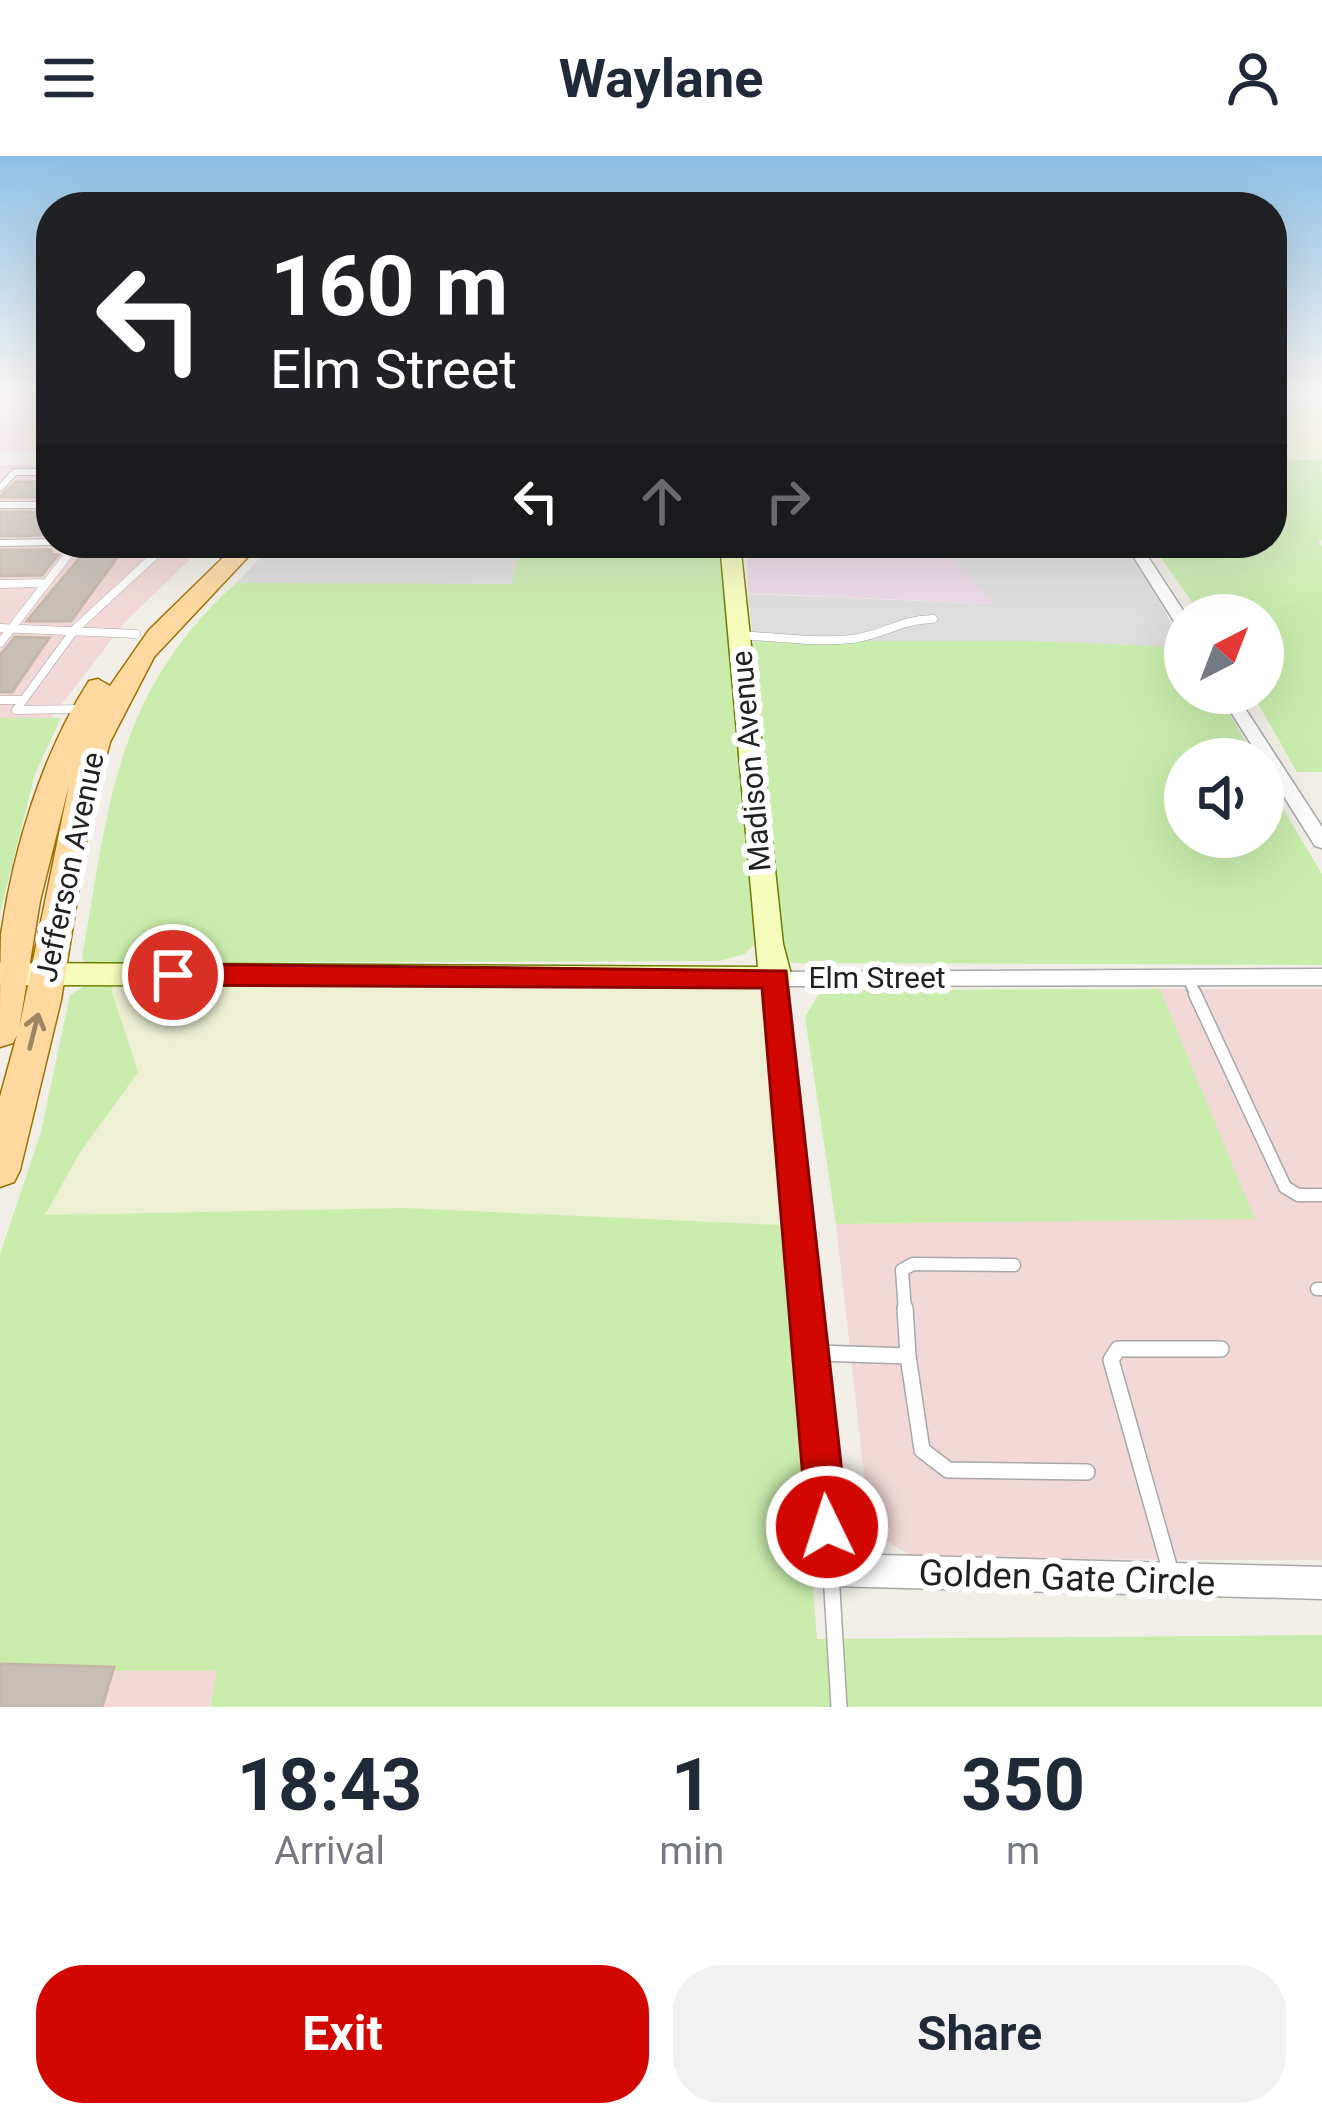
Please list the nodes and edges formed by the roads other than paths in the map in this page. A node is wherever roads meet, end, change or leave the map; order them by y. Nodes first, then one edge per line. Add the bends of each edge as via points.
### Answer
1 (36, 472) edge
2 (0, 488) edge
3 (0, 505) edge
4 (36, 505) edge
5 (36, 542) edge
6 (0, 543) edge
7 (65, 558) edge
8 (152, 558) edge
9 (218, 558) edge
10 (222, 558) edge
11 (731, 558) edge
12 (1142, 558) edge
13 (46, 583) junction
14 (0, 584) edge
15 (1165, 594) edge
16 (933, 619) dead end
17 (6, 628) edge
18 (76, 628) junction
19 (136, 634) junction
20 (739, 635) junction
21 (0, 643) edge
22 (116, 698) junction
23 (0, 700) edge
24 (23, 700) junction
25 (84, 709) junction
26 (1241, 714) edge
27 (1322, 842) edge
28 (5, 974) edge
29 (49, 974) junction
30 (1188, 977) junction
31 (1322, 977) edge
32 (776, 978) junction
33 (0, 1033) edge
34 (0, 1170) edge
35 (1322, 1195) edge
36 (1014, 1265) dead end
37 (1221, 1349) dead end
38 (814, 1353) junction
39 (908, 1356) junction
40 (1087, 1472) dead end
41 (831, 1570) junction
42 (1174, 1582) junction
43 (1322, 1583) edge
44 (839, 1707) edge

1 - 2 lane via 15,472
3 - 4 lane
5 - 6 lane
7 - 13 lane
8 - 18 lane
9 - 19 main road, Jefferson Avenue
10 - 22 main road, Jefferson Avenue
11 - 20 street, Madison Avenue
12 - 15 street
13 - 14 lane
13 - 17 lane
16 - 20 lane via 903,620 846,640
17 - 18 lane
17 - 21 lane
18 - 19 lane
18 - 24 lane
19 - 22 main road via 143,636 119,675
19 - 25 main road, Jefferson Avenue
20 - 32 street, Madison Avenue
22 - 29 main road, Jefferson Avenue via 76,805
23 - 24 lane
24 - 25 lane via 16,710
25 - 28 main road, Jefferson Avenue via 45,818
26 - 27 street
28 - 29 street, Elm Street
28 - 33 main road, Jefferson Avenue
29 - 32 street, Elm Street
34 -> 29 main road, Jefferson Avenue
30 - 31 street, Elm Street
30 - 32 street, Elm Street
30 - 35 lane via 1285,1187
32 - 38 street
36 - 39 lane via 902,1270
37 - 42 lane via 1118,1349 1111,1360
38 - 39 lane
38 - 41 street
39 - 40 lane via 922,1450 933,1463 948,1470
41 - 42 street, Golden Gate Circle
41 - 44 lane
42 - 43 street, Golden Gate Circle

